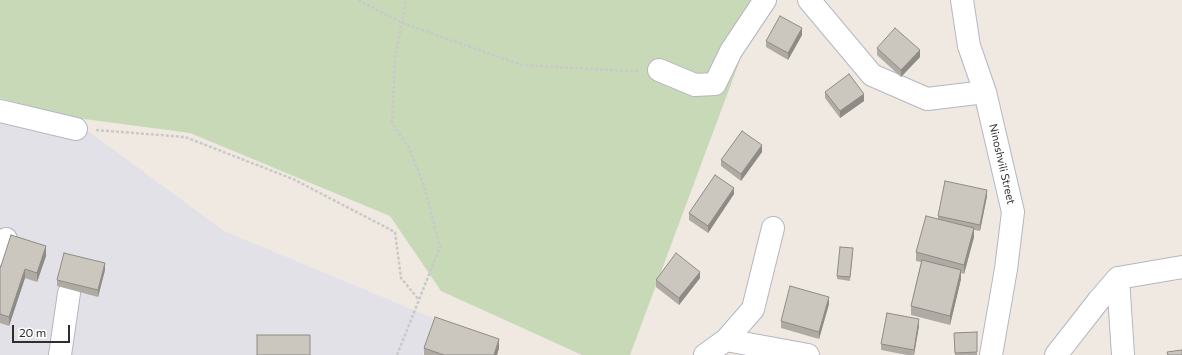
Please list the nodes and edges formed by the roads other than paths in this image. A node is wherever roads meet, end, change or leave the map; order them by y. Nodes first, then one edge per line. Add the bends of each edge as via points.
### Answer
1 (765, 0) edge
2 (808, 0) edge
3 (962, 0) edge
4 (659, 70) road end
5 (985, 92) junction
6 (0, 111) edge
7 (76, 129) road end
8 (773, 228) dead end
9 (1182, 266) edge
10 (1118, 278) junction
11 (68, 293) edge
12 (726, 340) junction
13 (60, 355) edge
14 (705, 355) edge
15 (808, 355) edge
16 (991, 355) edge
17 (1056, 355) edge
18 (1123, 355) edge

1 - 4 street via 730,51 715,84 695,85
2 - 5 street via 872,75 927,99
3 - 5 street, Ninoshvili Street via 969,46
5 - 16 street, Ninoshvili Street via 1013,212
6 - 7 street
8 - 12 street via 753,310
9 - 10 street
10 - 17 street
10 - 18 street
11 - 13 street
12 - 14 street
12 - 15 street

